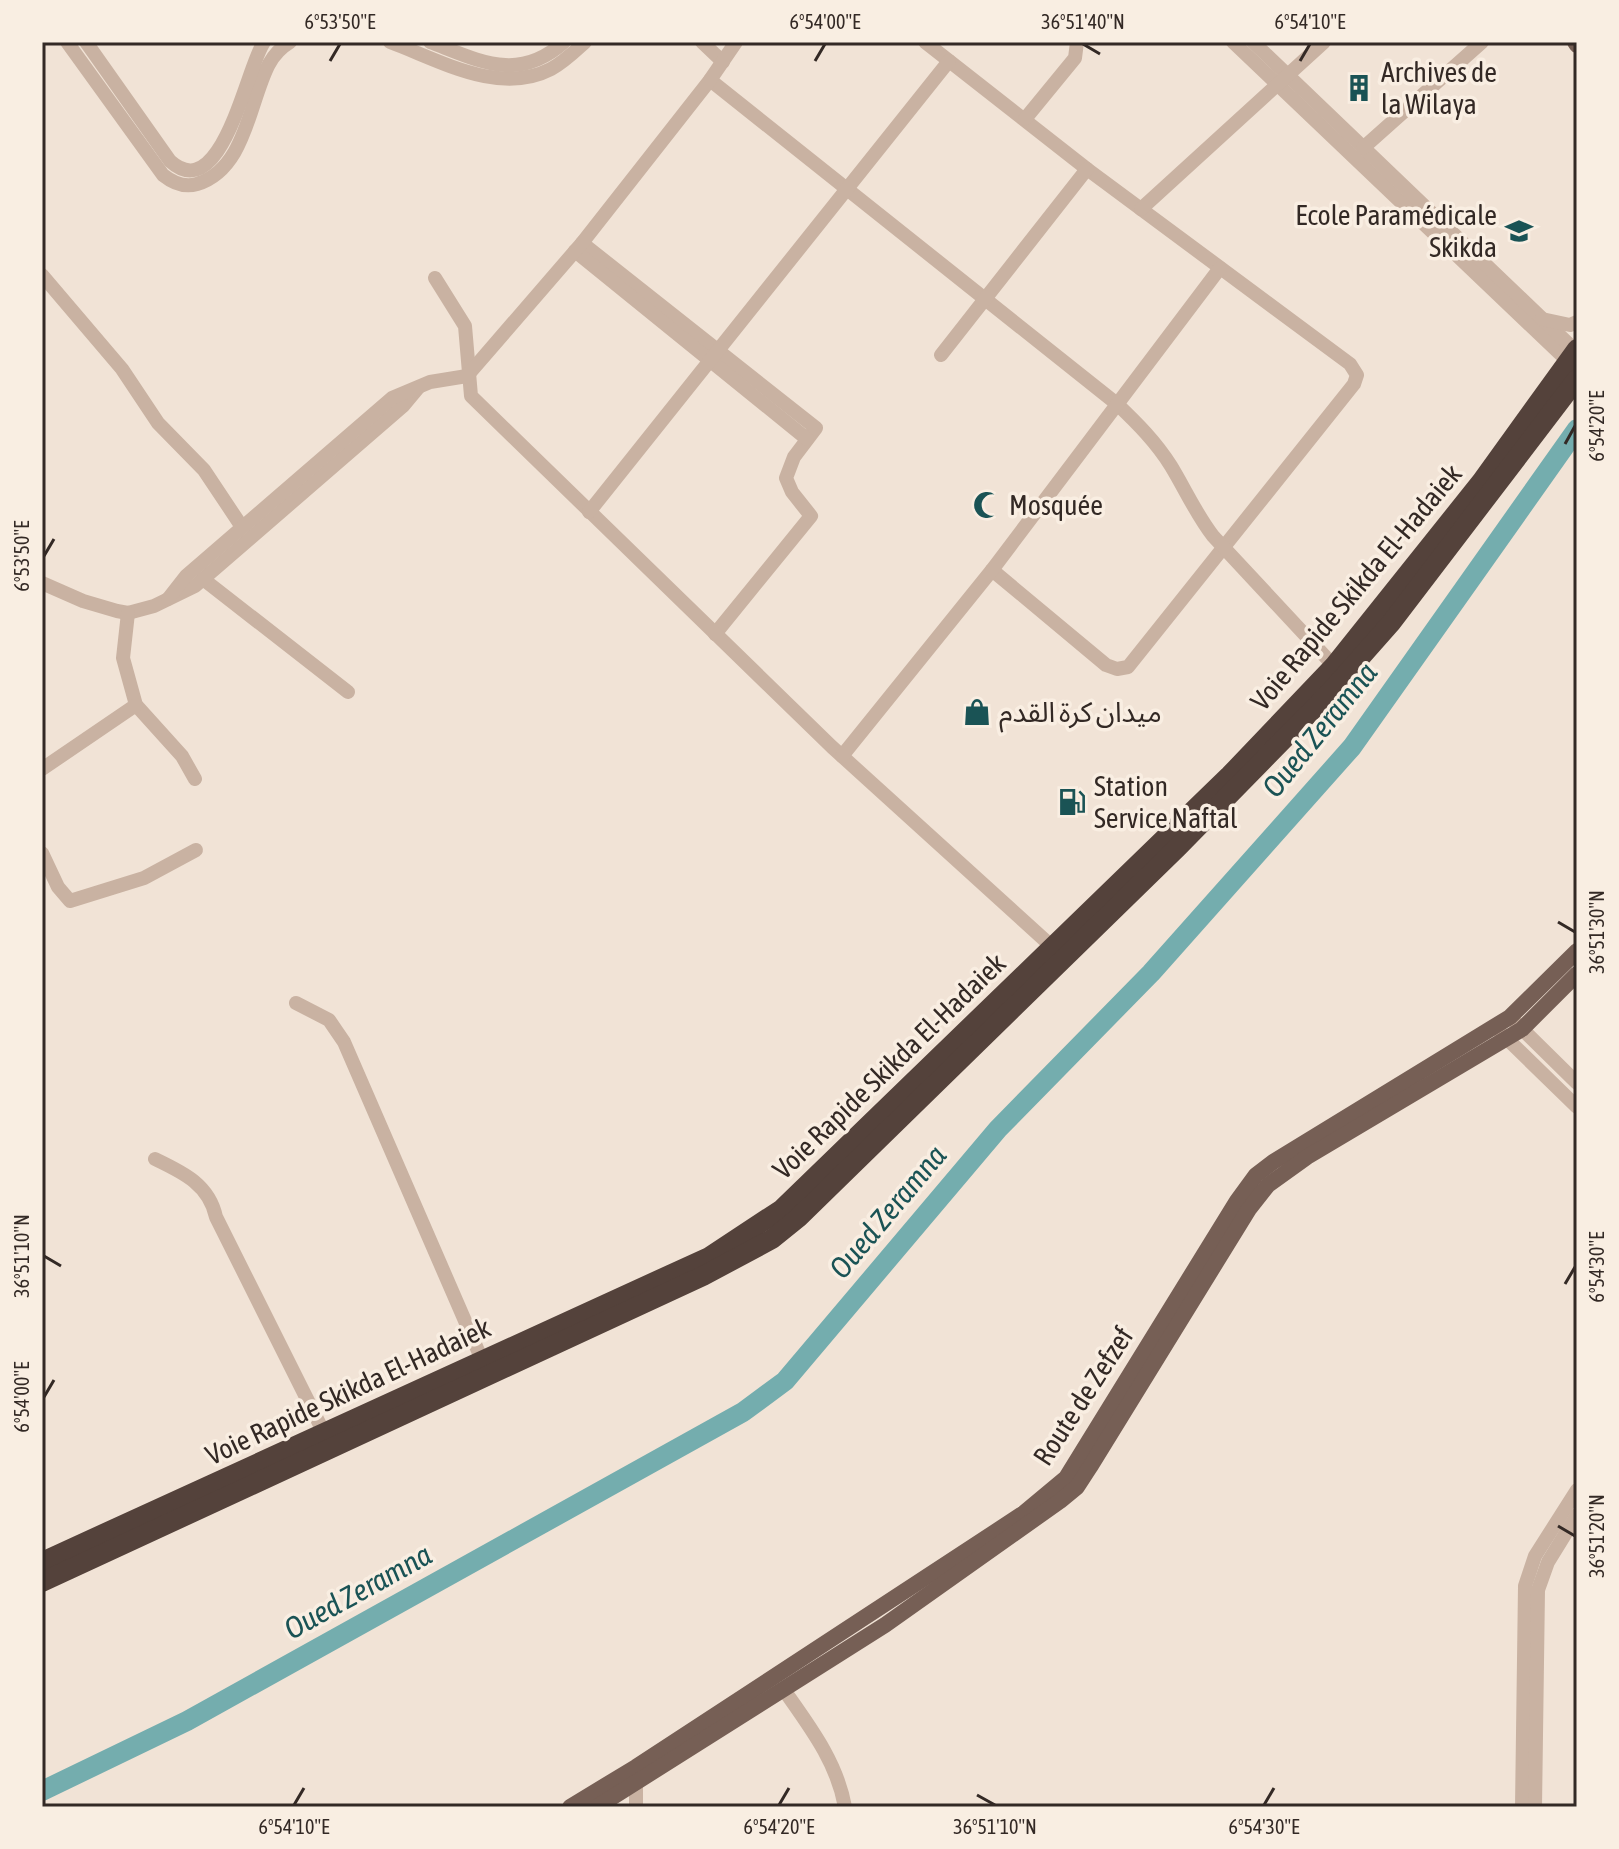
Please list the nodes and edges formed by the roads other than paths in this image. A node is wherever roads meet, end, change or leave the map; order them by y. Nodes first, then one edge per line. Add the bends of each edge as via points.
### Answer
1 (67, 42) edge
2 (86, 42) edge
3 (264, 42) edge
4 (290, 42) edge
5 (390, 42) edge
6 (430, 42) edge
7 (564, 42) edge
8 (585, 42) edge
9 (702, 42) edge
10 (736, 42) edge
11 (925, 42) edge
12 (1077, 42) edge
13 (1233, 42) edge
14 (1253, 42) edge
15 (1324, 42) edge
16 (1482, 42) edge
17 (949, 61) junction
18 (723, 62) junction
19 (710, 80) junction
20 (1282, 80) junction
21 (1025, 119) junction
22 (1363, 148) junction
23 (215, 164) junction
24 (1087, 169) junction
25 (847, 189) junction
26 (1141, 209) junction
27 (578, 247) junction
28 (1220, 268) junction
29 (42, 275) edge
30 (435, 278) dead end
31 (984, 299) junction
32 (1541, 318) junction
33 (1577, 322) edge
34 (714, 355) junction
35 (941, 355) dead end
36 (1575, 361) edge
37 (467, 376) junction
38 (418, 388) junction
39 (1117, 404) junction
40 (589, 512) junction
41 (242, 527) junction
42 (1222, 547) junction
43 (992, 570) junction
44 (203, 579) junction
45 (42, 583) edge
46 (168, 599) junction
47 (128, 613) junction
48 (715, 634) junction
49 (1334, 666) junction
50 (348, 692) dead end
51 (136, 705) junction
52 (842, 756) junction
53 (42, 769) edge
54 (195, 779) dead end
55 (196, 850) dead end
56 (42, 853) edge
57 (1577, 951) edge
58 (1058, 952) junction
59 (1577, 974) edge
60 (296, 1003) dead end
61 (1516, 1023) junction
62 (1495, 1027) junction
63 (1507, 1039) junction
64 (1577, 1083) edge
65 (1577, 1107) edge
66 (155, 1159) dead end
67 (482, 1360) junction
68 (324, 1433) junction
69 (1577, 1490) edge
70 (1577, 1515) edge
71 (42, 1562) edge
72 (42, 1582) edge
73 (784, 1690) junction
74 (636, 1787) edge
75 (570, 1807) edge
76 (597, 1807) edge
77 (624, 1807) edge
78 (845, 1807) edge
79 (1522, 1807) edge
80 (1535, 1807) edge

1 - 23 street via 168,179 192,185 204,181
2 - 23 street via 174,165 190,169
3 - 23 street
4 - 23 street via 271,60 239,143
5 - 8 street via 477,75 510,80 552,69
6 - 7 street via 509,66 545,57
9 - 18 street
10 - 18 street
11 - 17 street
12 - 21 street via 1075,58
13 - 20 street
14 - 20 street
15 - 20 street
16 - 22 street
17 - 21 street
17 - 25 street
18 - 19 street
19 - 25 street
19 - 27 street
20 - 22 street
20 - 26 street
20 - 36 street
21 - 24 street
22 - 32 street
24 - 26 street
24 - 31 street
25 - 31 street
25 - 34 street
26 - 28 street
27 - 34 street
27 - 37 street
28 - 39 street
28 - 42 street via 1350,364 1357,375
29 - 41 street via 122,369 158,423 204,470
30 - 37 street via 465,326
31 - 35 street
31 - 39 street
32 - 33 street
32 - 36 street
34 - 40 street
34 - 48 street via 812,434 786,478 811,516
36 - 49 highway, Voie Rapide Skikda El-Hadaiek
36 - 58 highway, Voie Rapide Skikda El-Hadaiek via 1363,656 1285,738
37 - 38 street
37 - 40 street via 471,396
38 - 41 street via 392,398
38 - 44 street
39 - 42 street via 1162,453
39 - 43 street
40 - 48 street
41 - 46 street
42 - 43 street via 1122,669 1106,665
42 - 49 street
43 - 52 street
44 - 46 street
44 - 50 street
45 - 47 street
46 - 47 street
47 - 51 street via 123,658
48 - 52 street
49 - 58 highway, Voie Rapide Skikda El-Hadaiek
51 - 53 street
51 - 54 street via 182,756
52 - 58 street
55 - 56 street via 144,878 70,901
57 - 61 main road, Route de Zefzef
58 - 67 highway, Voie Rapide Skikda El-Hadaiek via 782,1209 709,1257
58 - 72 highway, Voie Rapide Skikda El-Hadaiek via 772,1239 703,1276
59 - 61 main road, Route de Zefzef
60 - 67 street via 329,1020 344,1042
61 - 62 main road, Route de Zefzef
61 - 63 main road, Route de Zefzef
61 - 64 street
62 - 63 street
62 - 74 main road, Route de Zefzef via 1256,1175 1066,1478
63 - 65 street
63 - 73 main road, Route de Zefzef via 1268,1185 1077,1487 885,1625
66 - 68 street via 195,1179 214,1209
67 - 68 highway, Voie Rapide Skikda El-Hadaiek
68 - 71 highway, Voie Rapide Skikda El-Hadaiek
69 - 79 street via 1535,1556 1525,1586
70 - 80 street via 1541,1575 1538,1590
73 - 74 main road, Route de Zefzef
73 - 78 street via 827,1754
74 - 75 main road, Route de Zefzef
74 - 76 main road, Route de Zefzef
74 - 77 street

